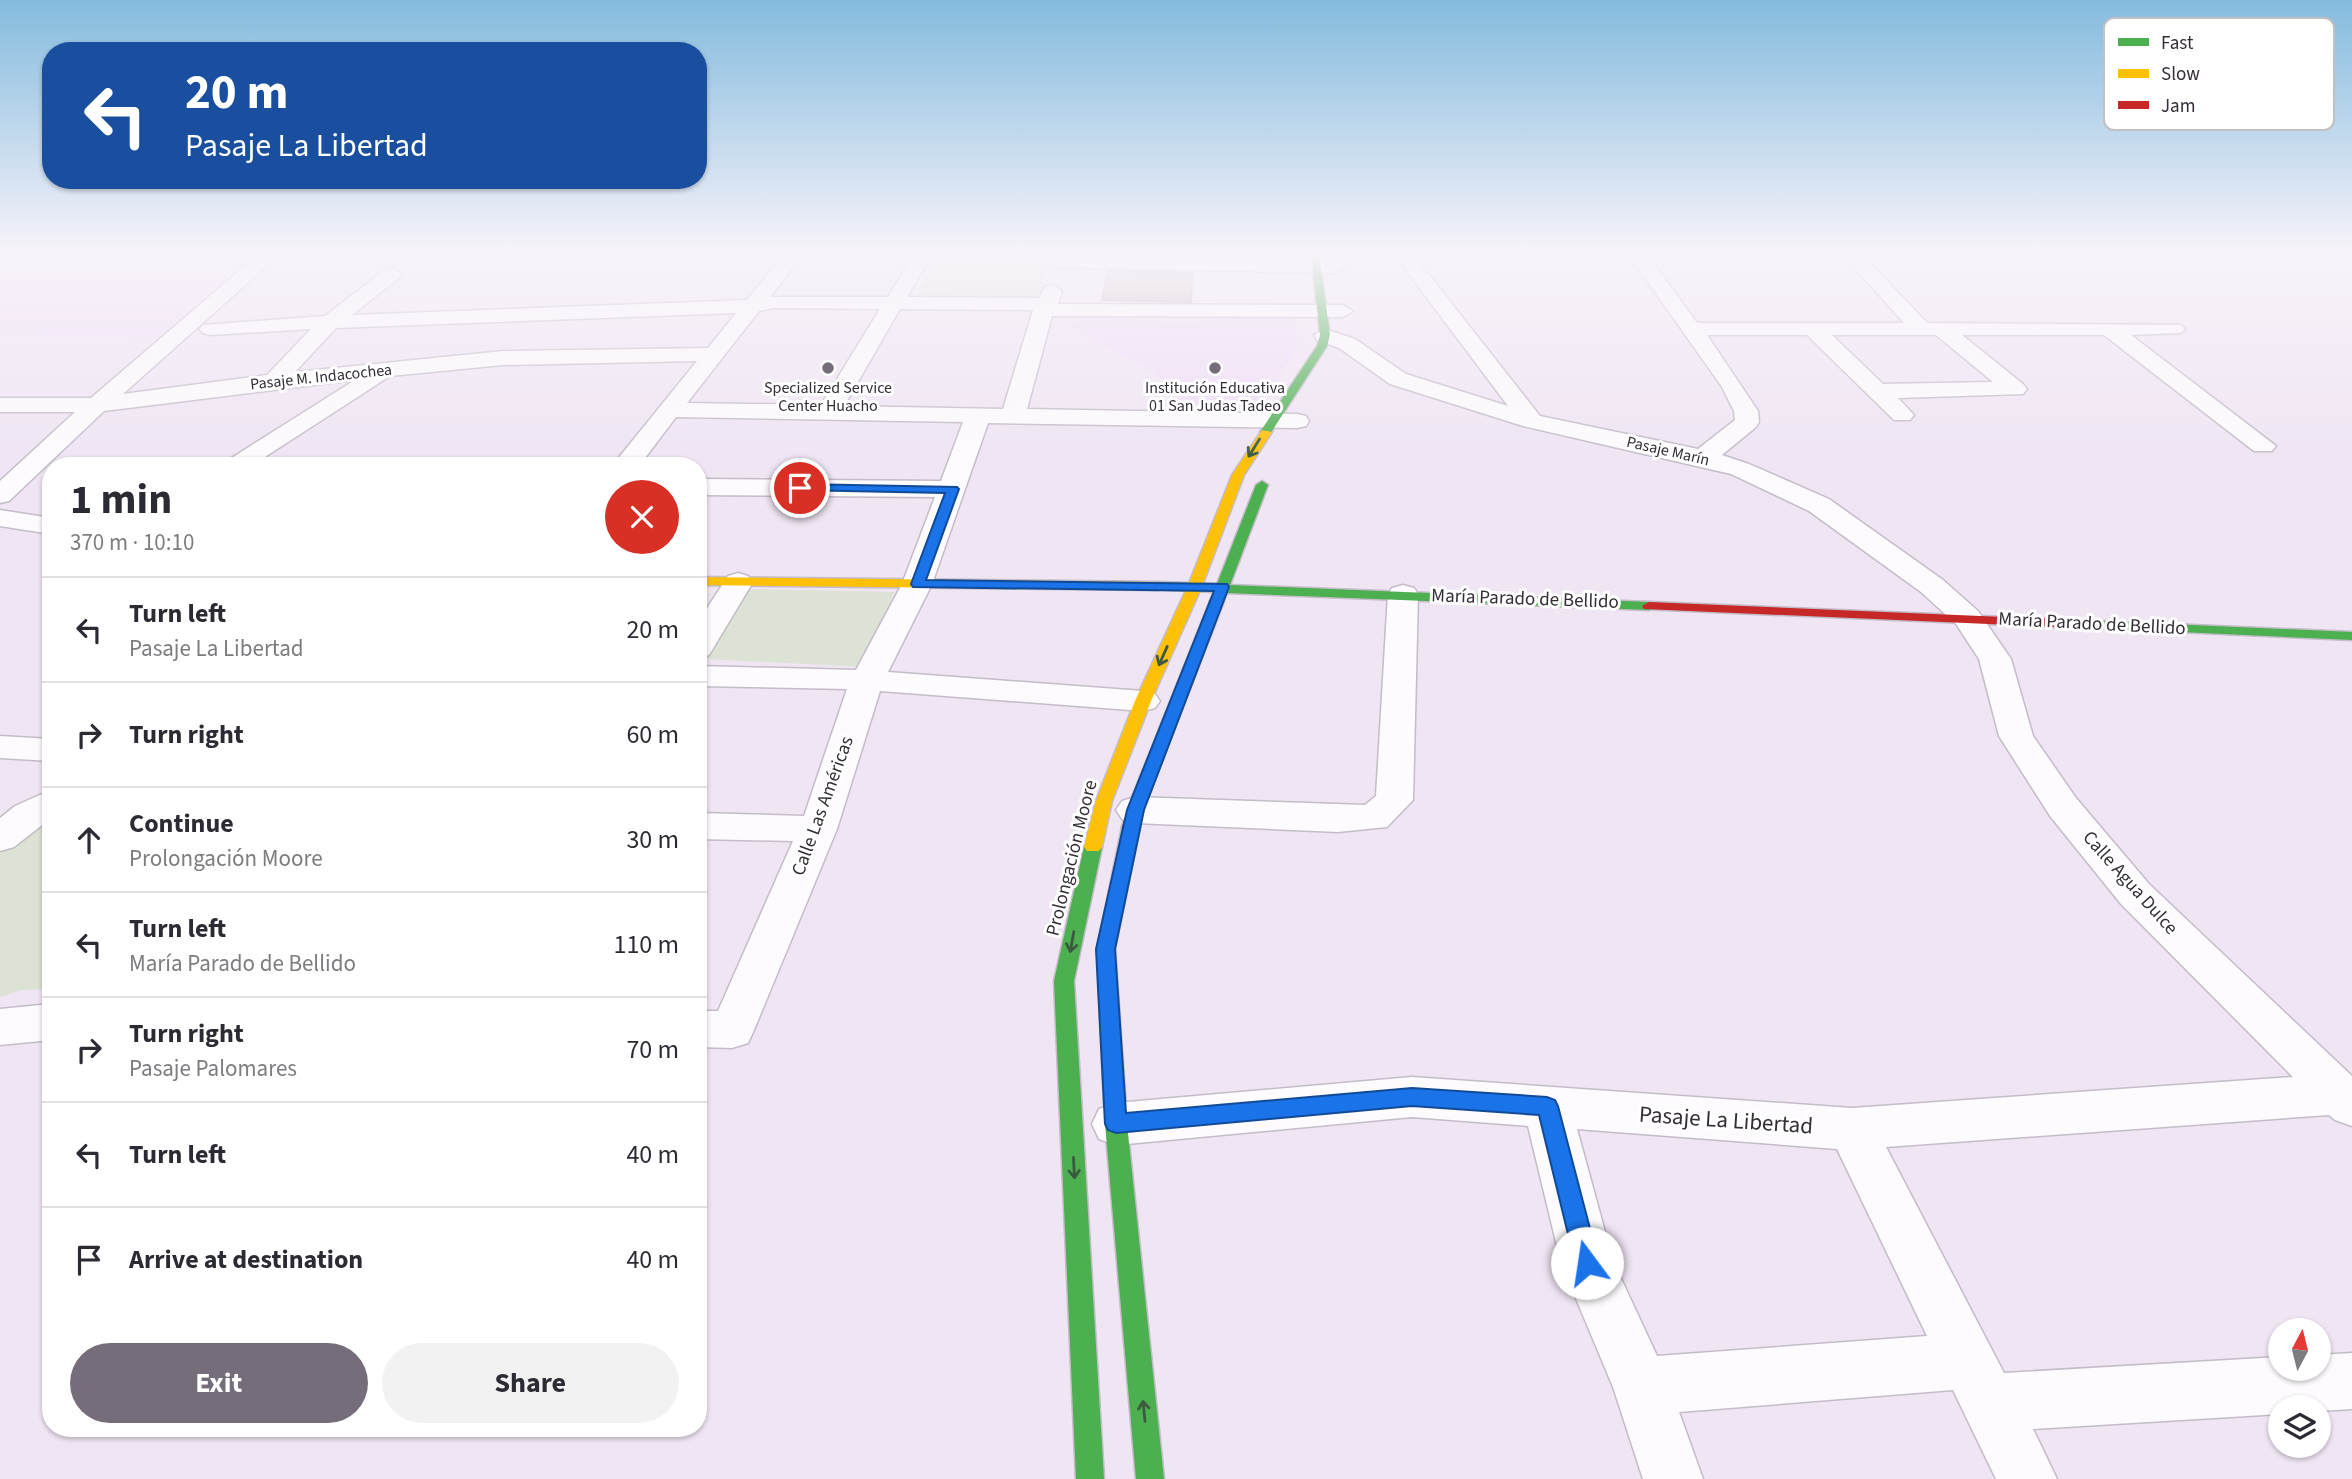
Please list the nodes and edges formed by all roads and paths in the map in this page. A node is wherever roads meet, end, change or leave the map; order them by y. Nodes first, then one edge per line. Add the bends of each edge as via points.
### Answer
1 (191, 323) edge
2 (312, 323) edge
3 (329, 323) edge
4 (740, 323) edge
5 (883, 323) edge
6 (1040, 323) edge
7 (1327, 323) edge
8 (1338, 323) edge
9 (1455, 323) edge
10 (1685, 323) edge
11 (1924, 323) edge
12 (209, 329) dead end
13 (1689, 329) junction
14 (1813, 329) junction
15 (1931, 329) junction
16 (2174, 329) dead end
17 (2109, 330) junction
18 (1335, 344) junction
19 (713, 354) junction
20 (386, 370) junction
21 (274, 381) junction
22 (1877, 391) junction
23 (0, 405) edge
24 (97, 405) junction
25 (669, 410) junction
26 (828, 412) junction
27 (979, 414) junction
28 (1014, 414) junction
29 (1902, 415) dead end
30 (1291, 421) junction
31 (1532, 421) junction
32 (2263, 446) dead end
33 (246, 457) edge
34 (632, 457) edge
35 (1703, 458) junction
36 (1268, 473) dead end
37 (707, 487) edge
38 (953, 489) junction
39 (0, 495) edge
40 (0, 518) edge
41 (42, 525) edge
42 (707, 581) edge
43 (738, 582) junction
44 (917, 584) junction
45 (1195, 586) junction
46 (1222, 587) junction
47 (1404, 594) junction
48 (1967, 618) junction
49 (707, 633) edge
50 (2352, 636) edge
51 (707, 676) edge
52 (867, 680) junction
53 (1143, 701) junction
54 (0, 747) edge
55 (42, 749) edge
56 (1135, 810) junction
57 (707, 826) edge
58 (818, 829) junction
59 (42, 1023) edge
60 (0, 1027) edge
61 (715, 1029) edge
62 (2345, 1100) edge
63 (1547, 1106) junction
64 (1116, 1124) junction
65 (1852, 1129) junction
66 (2352, 1381) edge
67 (1979, 1382) junction
68 (1641, 1386) junction
69 (1090, 1479) edge
70 (1150, 1479) edge
71 (1673, 1479) edge
72 (2028, 1479) edge

1 - 24 street
2 - 12 street
3 - 21 street
4 - 19 street
5 - 26 street
6 - 28 street
7 - 18 street
8 - 18 street
9 - 31 street
10 - 13 street
11 - 15 street
13 - 14 street
13 - 35 street via 1734,387 1746,411 1747,422
14 - 15 street
14 - 22 street
15 - 17 street
15 - 22 street via 2015,389
16 - 17 street
17 - 32 street
18 - 30 street, Prolongación Moore
18 - 31 street, Pasaje Marín via 1387,375
19 - 20 street, Pasaje M. Indacochea via 503,358
19 - 25 street
20 - 21 street, Pasaje M. Indacochea
20 - 33 street
21 - 24 street, Pasaje M. Indacochea
22 - 29 street
23 - 24 street, Pasaje M. Indacochea
24 - 39 street
25 - 26 street
25 - 34 street
26 - 27 street
27 - 28 street
27 - 38 street, Calle Las Américas
28 - 30 street
30 -> 45 street, Prolongación Moore via 1238,475
31 - 35 street, Pasaje Marín
35 - 48 street, Pasaje Marín via 1780,485 1819,505 1932,586
36 - 46 street
37 - 38 street
38 - 44 street, Calle Las Américas
40 - 41 street
42 - 43 street, María Parado de Bellido
43 - 44 street, María Parado de Bellido
43 - 49 street
44 - 45 street, María Parado de Bellido
44 - 52 street, Calle Las Américas
45 - 46 street, María Parado de Bellido
45 -> 53 street, Prolongación Moore
46 - 47 street, María Parado de Bellido
46 - 56 street
47 - 48 street, María Parado de Bellido
47 - 56 street via 1394,800 1374,818
48 - 50 street, María Parado de Bellido
48 - 62 street, Calle Agua Dulce via 1995,659 2016,736 2063,807 2135,894
51 - 52 street
52 - 53 street
52 - 58 street, Calle Las Américas
53 -> 69 street, Prolongación Moore via 1104,801 1064,981
54 - 55 street
56 - 64 street via 1106,949
57 - 58 street
58 - 61 street, Calle Las Américas
59 - 60 street
62 - 65 street, Pasaje La Libertad
63 - 64 street, Pasaje La Libertad via 1412,1097
63 - 65 street, Pasaje La Libertad
63 - 68 street via 1587,1263
70 -> 64 street
65 - 67 street
66 - 67 street
67 - 68 street
67 - 72 street
68 - 71 street

